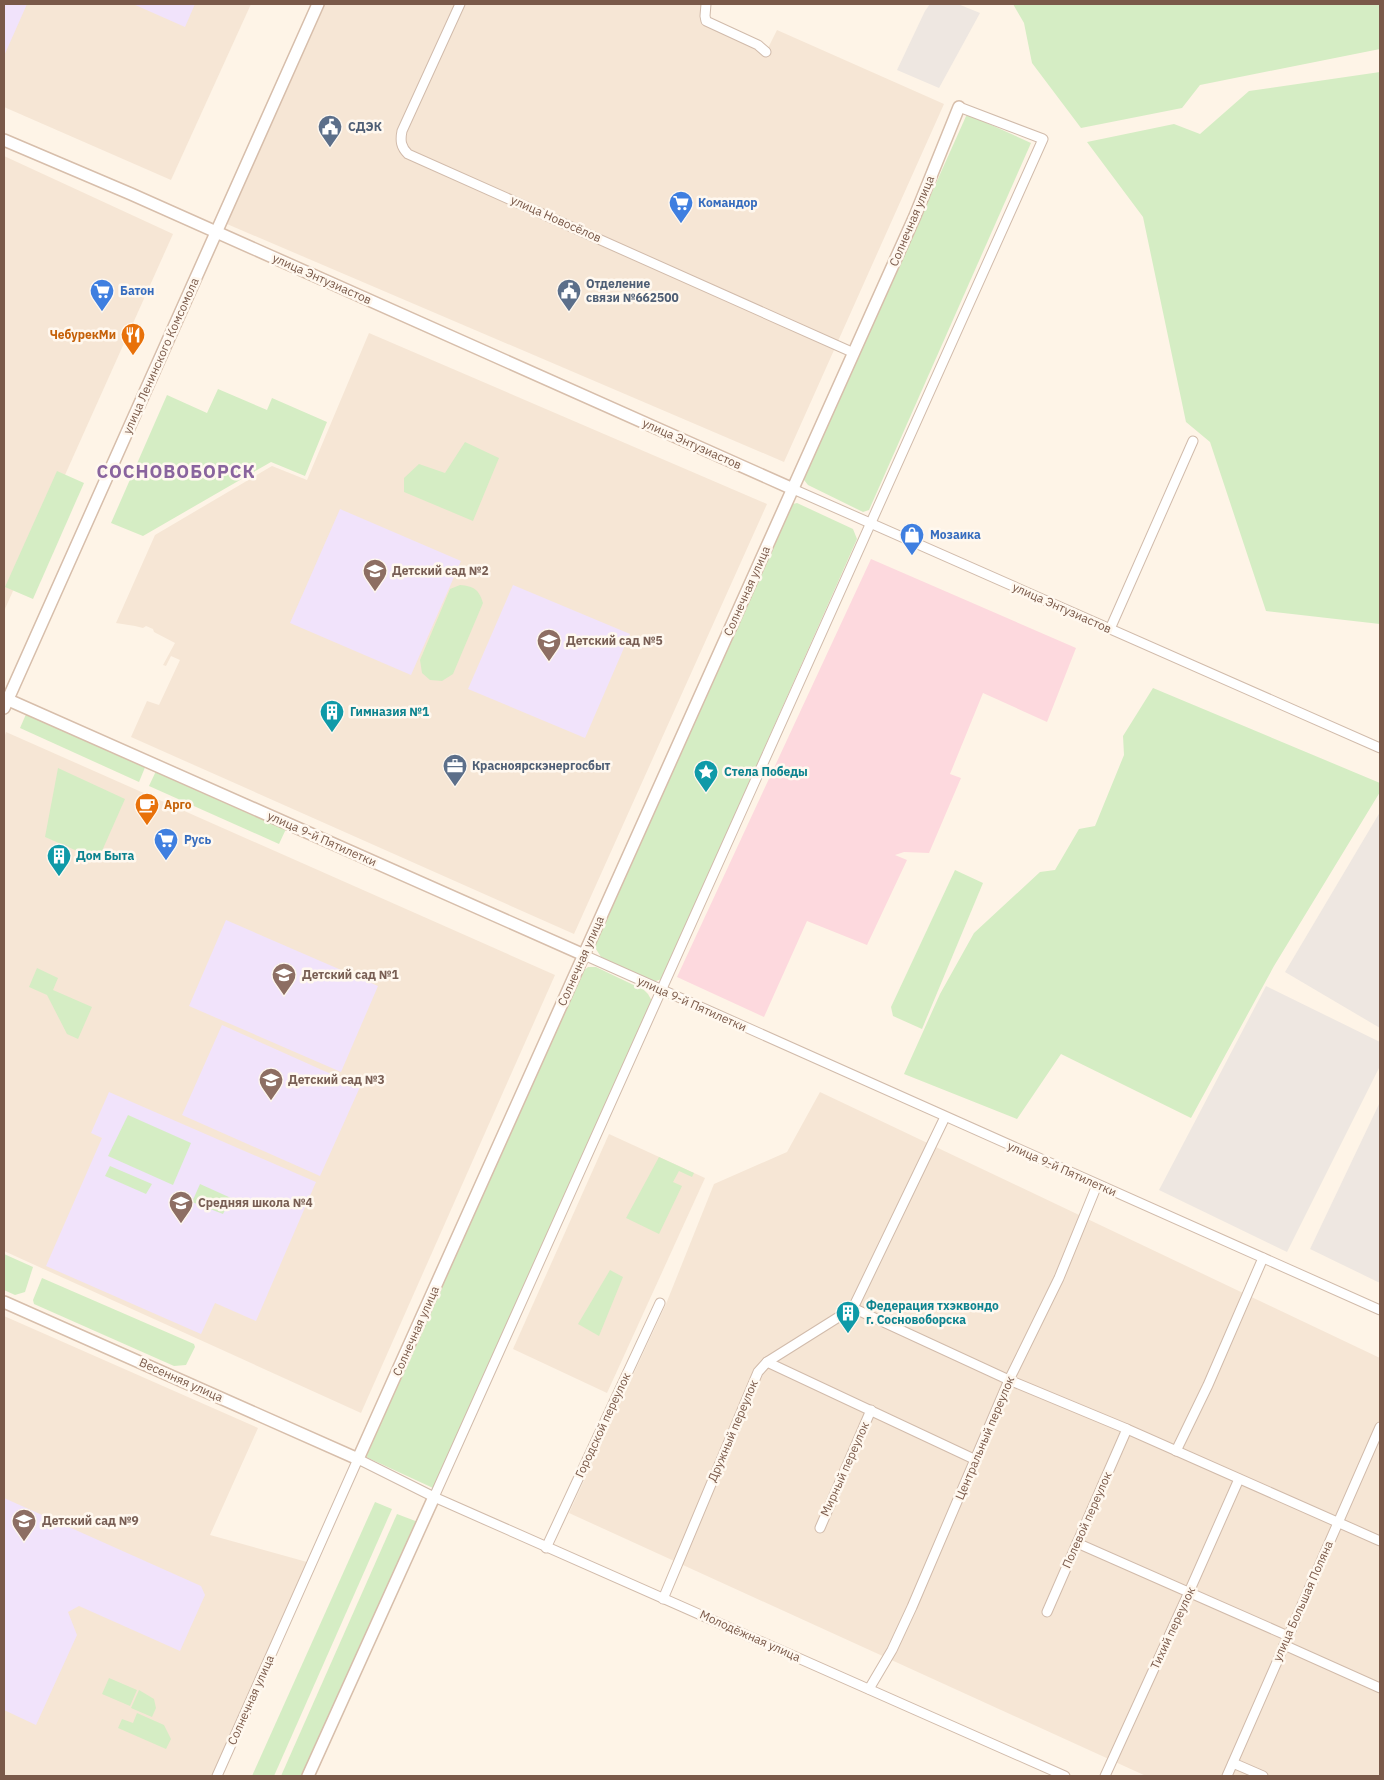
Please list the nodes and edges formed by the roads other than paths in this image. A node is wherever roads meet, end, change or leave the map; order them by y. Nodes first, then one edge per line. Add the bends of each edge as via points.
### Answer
1 (318, 4) edge
2 (460, 4) edge
3 (706, 4) edge
4 (766, 52) dead end
5 (958, 107) joint
6 (4, 140) edge
7 (216, 232) junction
8 (854, 352) junction
9 (1193, 440) dead end
10 (792, 489) junction
11 (871, 523) junction
12 (1110, 629) junction
13 (5, 702) edge
14 (1380, 748) edge
15 (584, 955) junction
16 (661, 991) junction
17 (945, 1117) junction
18 (1097, 1185) junction
19 (1263, 1258) junction
20 (4, 1302) edge
21 (660, 1303) dead end
22 (1378, 1307) edge
23 (853, 1308) junction
24 (767, 1362) junction
25 (1009, 1380) junction
26 (871, 1410) junction
27 (1380, 1427) edge
28 (1127, 1429) junction
29 (1176, 1451) junction
30 (358, 1459) junction
31 (976, 1460) junction
32 (1239, 1479) junction
33 (434, 1498) junction
34 (1338, 1522) junction
35 (820, 1528) dead end
36 (1380, 1540) edge
37 (1077, 1543) junction
38 (546, 1548) junction
39 (1190, 1592) junction
40 (664, 1598) junction
41 (1047, 1612) dead end
42 (1288, 1636) junction
43 (1284, 1645) junction
44 (869, 1688) junction
45 (1380, 1688) edge
46 (1233, 1762) junction
47 (217, 1776) edge
48 (308, 1776) edge
49 (1065, 1776) edge
50 (1105, 1776) edge
51 (1227, 1776) edge
52 (1264, 1776) edge

1 - 7 street, улица Ленинского Комсомола
2 - 8 street, улица Новосёлов via 402,131 400,141 408,154
3 - 4 street via 706,22 758,45
5 - 8 street, Солнечная улица via 915,216
5 - 11 street, Солнечная улица via 1043,139
6 - 7 street, улица Энтузиастов
7 - 10 street, улица Энтузиастов
7 - 13 street, улица Ленинского Комсомола
8 - 10 street, Солнечная улица
9 - 12 street
10 - 11 street, улица Энтузиастов
10 - 15 street, Солнечная улица
11 - 12 street, улица Энтузиастов
11 - 16 street, Солнечная улица
12 - 14 street, улица Энтузиастов
13 - 15 street, улица 9-й Пятилетки
15 - 16 street, улица 9-й Пятилетки
15 - 30 street, Солнечная улица
16 - 17 street, улица 9-й Пятилетки
16 - 33 street, Солнечная улица
17 - 18 street, улица 9-й Пятилетки
17 - 23 street
18 - 19 street, улица 9-й Пятилетки
18 - 25 street, Центральный переулок via 1059,1278
19 - 22 street, улица 9-й Пятилетки
19 - 29 street
20 - 30 street, Весенняя улица
21 - 38 street, Городской переулок
23 - 24 street, Дружный переулок
23 - 25 street
24 - 26 street
24 - 40 street, Дружный переулок via 758,1372
25 - 28 street
25 - 31 street, Центральный переулок
26 - 31 street
26 - 35 street, Мирный переулок
27 - 34 street, улица Большая Поляна
28 - 29 street
28 - 37 street, Полевой переулок
29 - 32 street
30 - 33 street, Молодёжная улица
30 - 47 street, Солнечная улица
31 - 44 street, Центральный переулок via 892,1650
32 - 34 street
32 - 39 street, Тихий переулок
33 - 38 street, Молодёжная улица
33 - 48 street
34 - 36 street
34 - 42 street, улица Большая Поляна
37 - 39 street
37 - 41 street, Полевой переулок
38 - 40 street, Молодёжная улица
39 - 42 street
39 - 50 street, Тихий переулок
40 - 44 street, Молодёжная улица
42 - 43 street, улица Большая Поляна
43 - 45 street
43 - 46 street, улица Большая Поляна
44 - 49 street, Молодёжная улица
46 - 51 street, улица Большая Поляна
46 - 52 street

